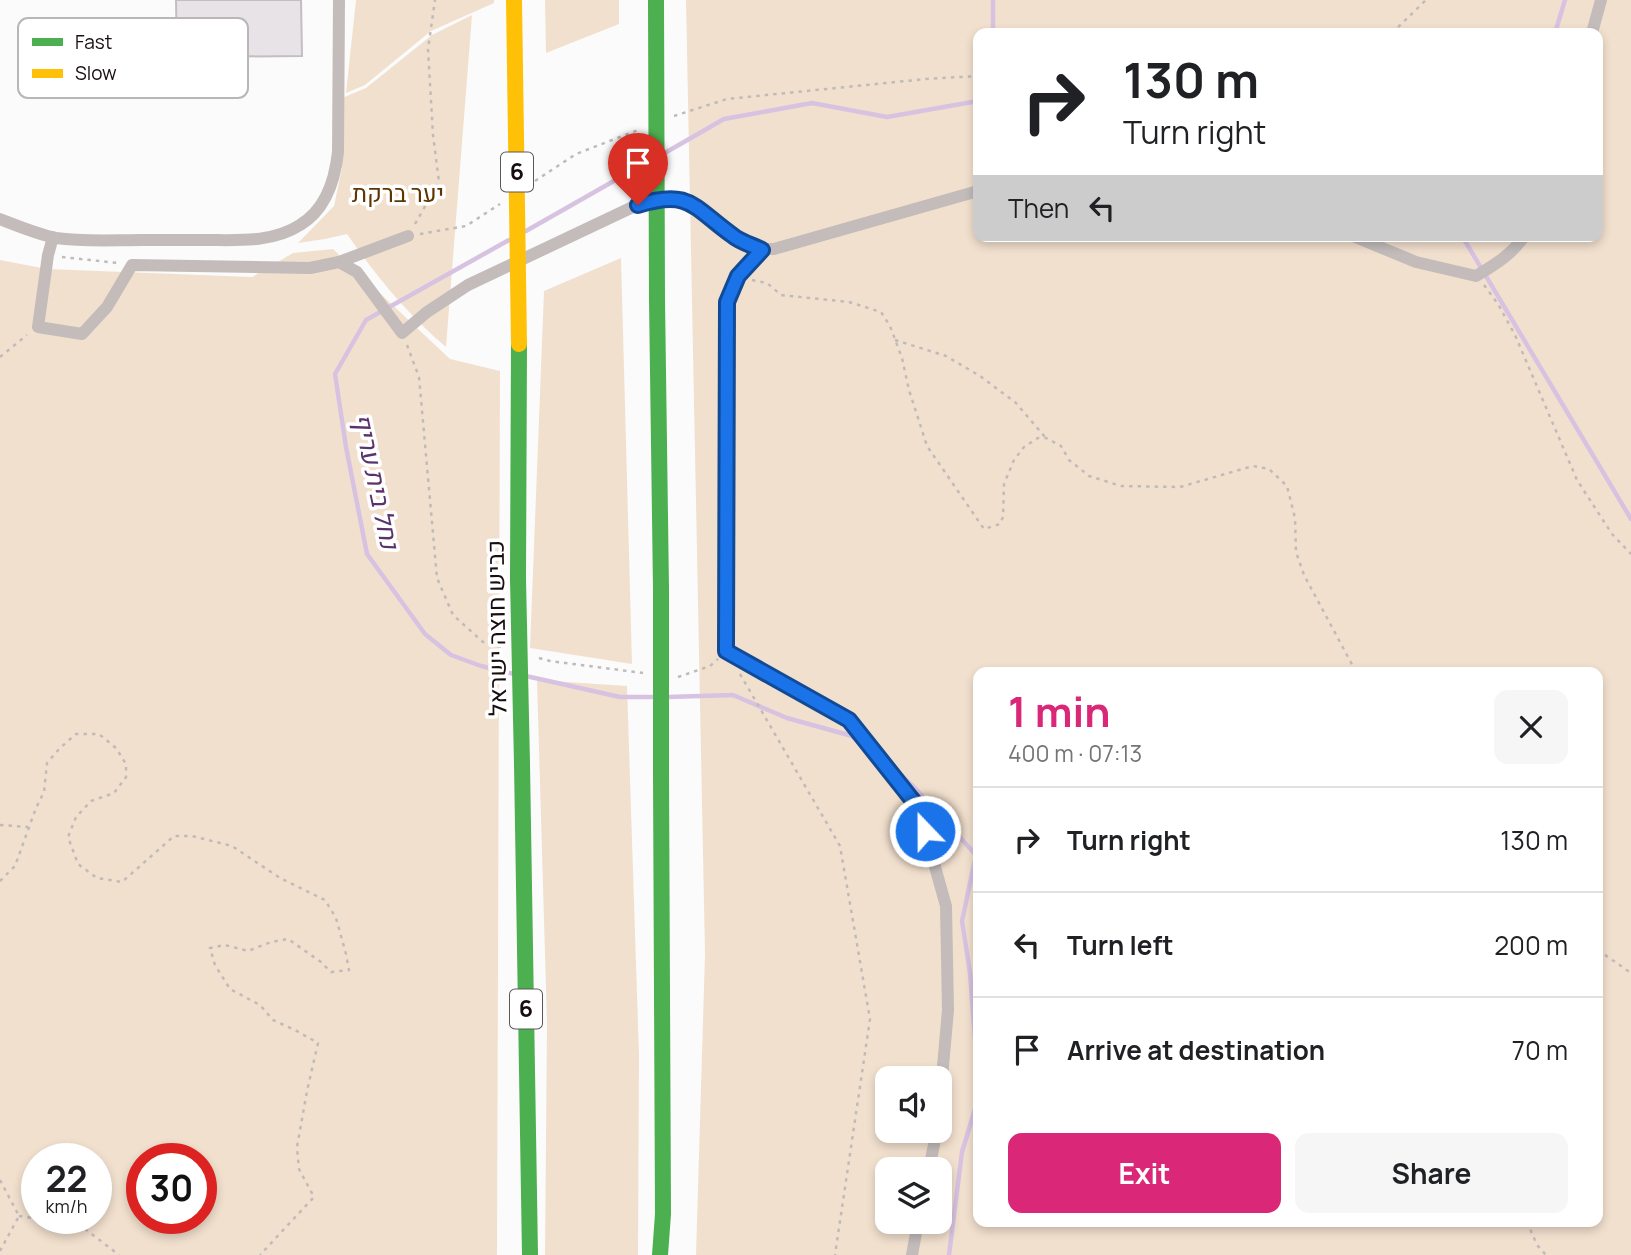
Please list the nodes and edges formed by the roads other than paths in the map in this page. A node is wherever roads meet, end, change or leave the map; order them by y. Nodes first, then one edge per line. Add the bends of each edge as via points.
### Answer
1 (340, 0) edge
2 (514, 0) edge
3 (656, 0) edge
4 (1601, 0) edge
5 (1593, 28) edge
6 (973, 192) edge
7 (0, 219) edge
8 (408, 236) road end
9 (53, 237) junction
10 (1368, 242) edge
11 (1520, 242) edge
12 (762, 250) junction
13 (339, 262) junction
14 (943, 1066) edge
15 (916, 1234) edge
16 (530, 1255) edge
17 (660, 1255) edge
18 (912, 1255) edge

1 - 9 street via 336,169 322,203 302,224 278,235 243,240
2 - 16 highway, כביש חוצה ישראל / 6, bridge
3 - 17 highway, bridge
4 - 5 street
6 - 12 street
7 - 9 street
8 - 13 street
9 - 13 street via 38,327 82,334 107,307 132,265 310,268
10 - 11 street via 1416,262 1476,276
12 - 13 street via 733,237 690,202 657,199 468,285 402,333 357,272
12 - 14 street via 738,276 727,302 726,651 849,720 918,807 946,906 948,1010
15 - 18 street

